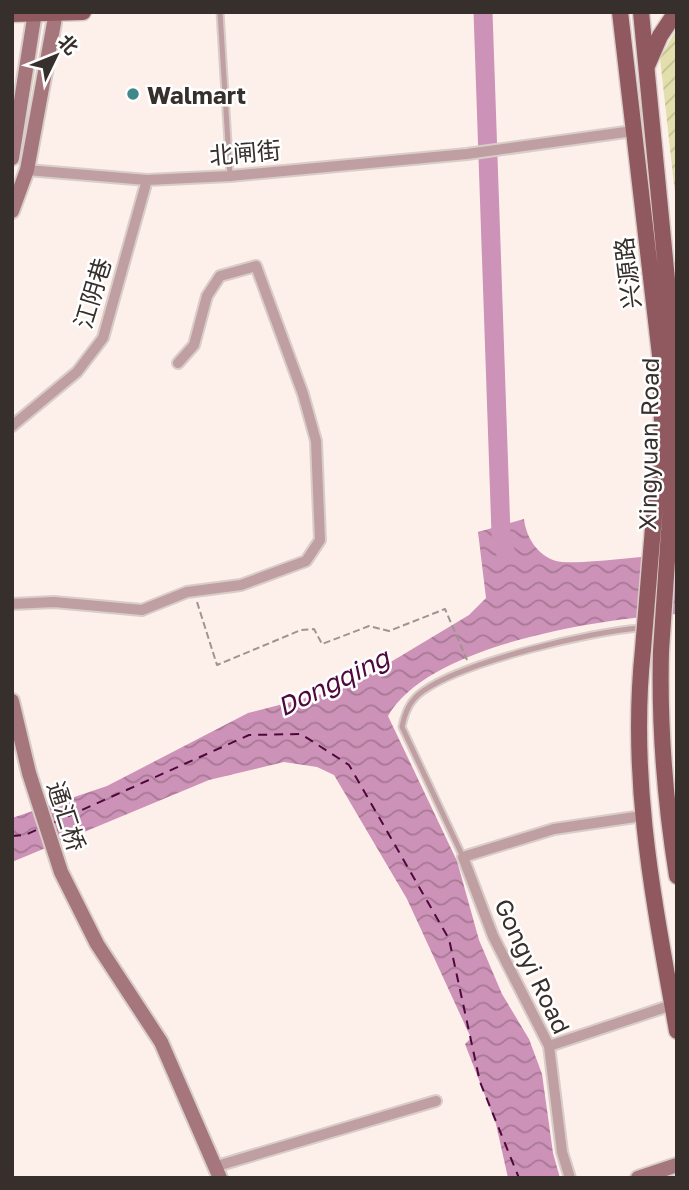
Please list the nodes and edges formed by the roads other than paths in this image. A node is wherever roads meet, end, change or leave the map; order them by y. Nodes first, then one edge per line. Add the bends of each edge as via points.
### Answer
1 (83, 12) edge
2 (220, 12) edge
3 (620, 12) edge
4 (641, 12) edge
5 (676, 12) edge
6 (35, 13) edge
7 (56, 13) edge
8 (12, 14) edge
9 (647, 68) junction
10 (633, 131) junction
11 (12, 158) edge
12 (27, 170) junction
13 (230, 176) junction
14 (147, 180) junction
15 (12, 211) edge
16 (178, 363) dead end
17 (12, 426) edge
18 (661, 530) junction
19 (12, 604) edge
20 (677, 627) edge
21 (12, 701) edge
22 (672, 810) edge
23 (642, 816) junction
24 (463, 857) junction
25 (677, 876) edge
26 (672, 1005) junction
27 (677, 1031) edge
28 (549, 1046) junction
29 (436, 1101) dead end
30 (677, 1165) edge
31 (218, 1172) edge
32 (570, 1178) edge
33 (638, 1178) edge

1 - 7 main road
2 - 13 lane
3 - 10 main road, 兴源路
4 - 9 main road, Xingyuan Road
5 - 9 main road
6 - 7 main road
6 - 8 main road
6 - 11 street
7 - 12 street
9 - 18 main road, Xingyuan Road via 674,366 675,453
10 - 13 street, 北闸街
10 - 18 main road, 兴源路 via 660,355
12 - 14 street, 北闸街
12 - 15 street
13 - 14 street, 北闸街
14 - 17 street, 江阴巷 via 103,338 77,372
16 - 19 street via 194,345 207,296 220,276 256,266 317,442 320,540 306,561 142,610
18 - 22 main road, Xingyuan Road, bridge via 660,706
18 - 23 main road, bridge via 637,707
20 - 24 lane via 614,630 522,652 423,691 406,708 402,727
21 - 31 street, 通汇桥 via 61,872 97,944 161,1042
22 - 25 main road, Xingyuan Road
23 - 24 street via 554,829
23 - 26 main road
24 - 28 street, Gongyi Road via 493,936
26 - 27 main road
26 - 28 street
28 - 32 street, Gongyi Road via 562,1152
29 - 31 street
30 - 33 street

